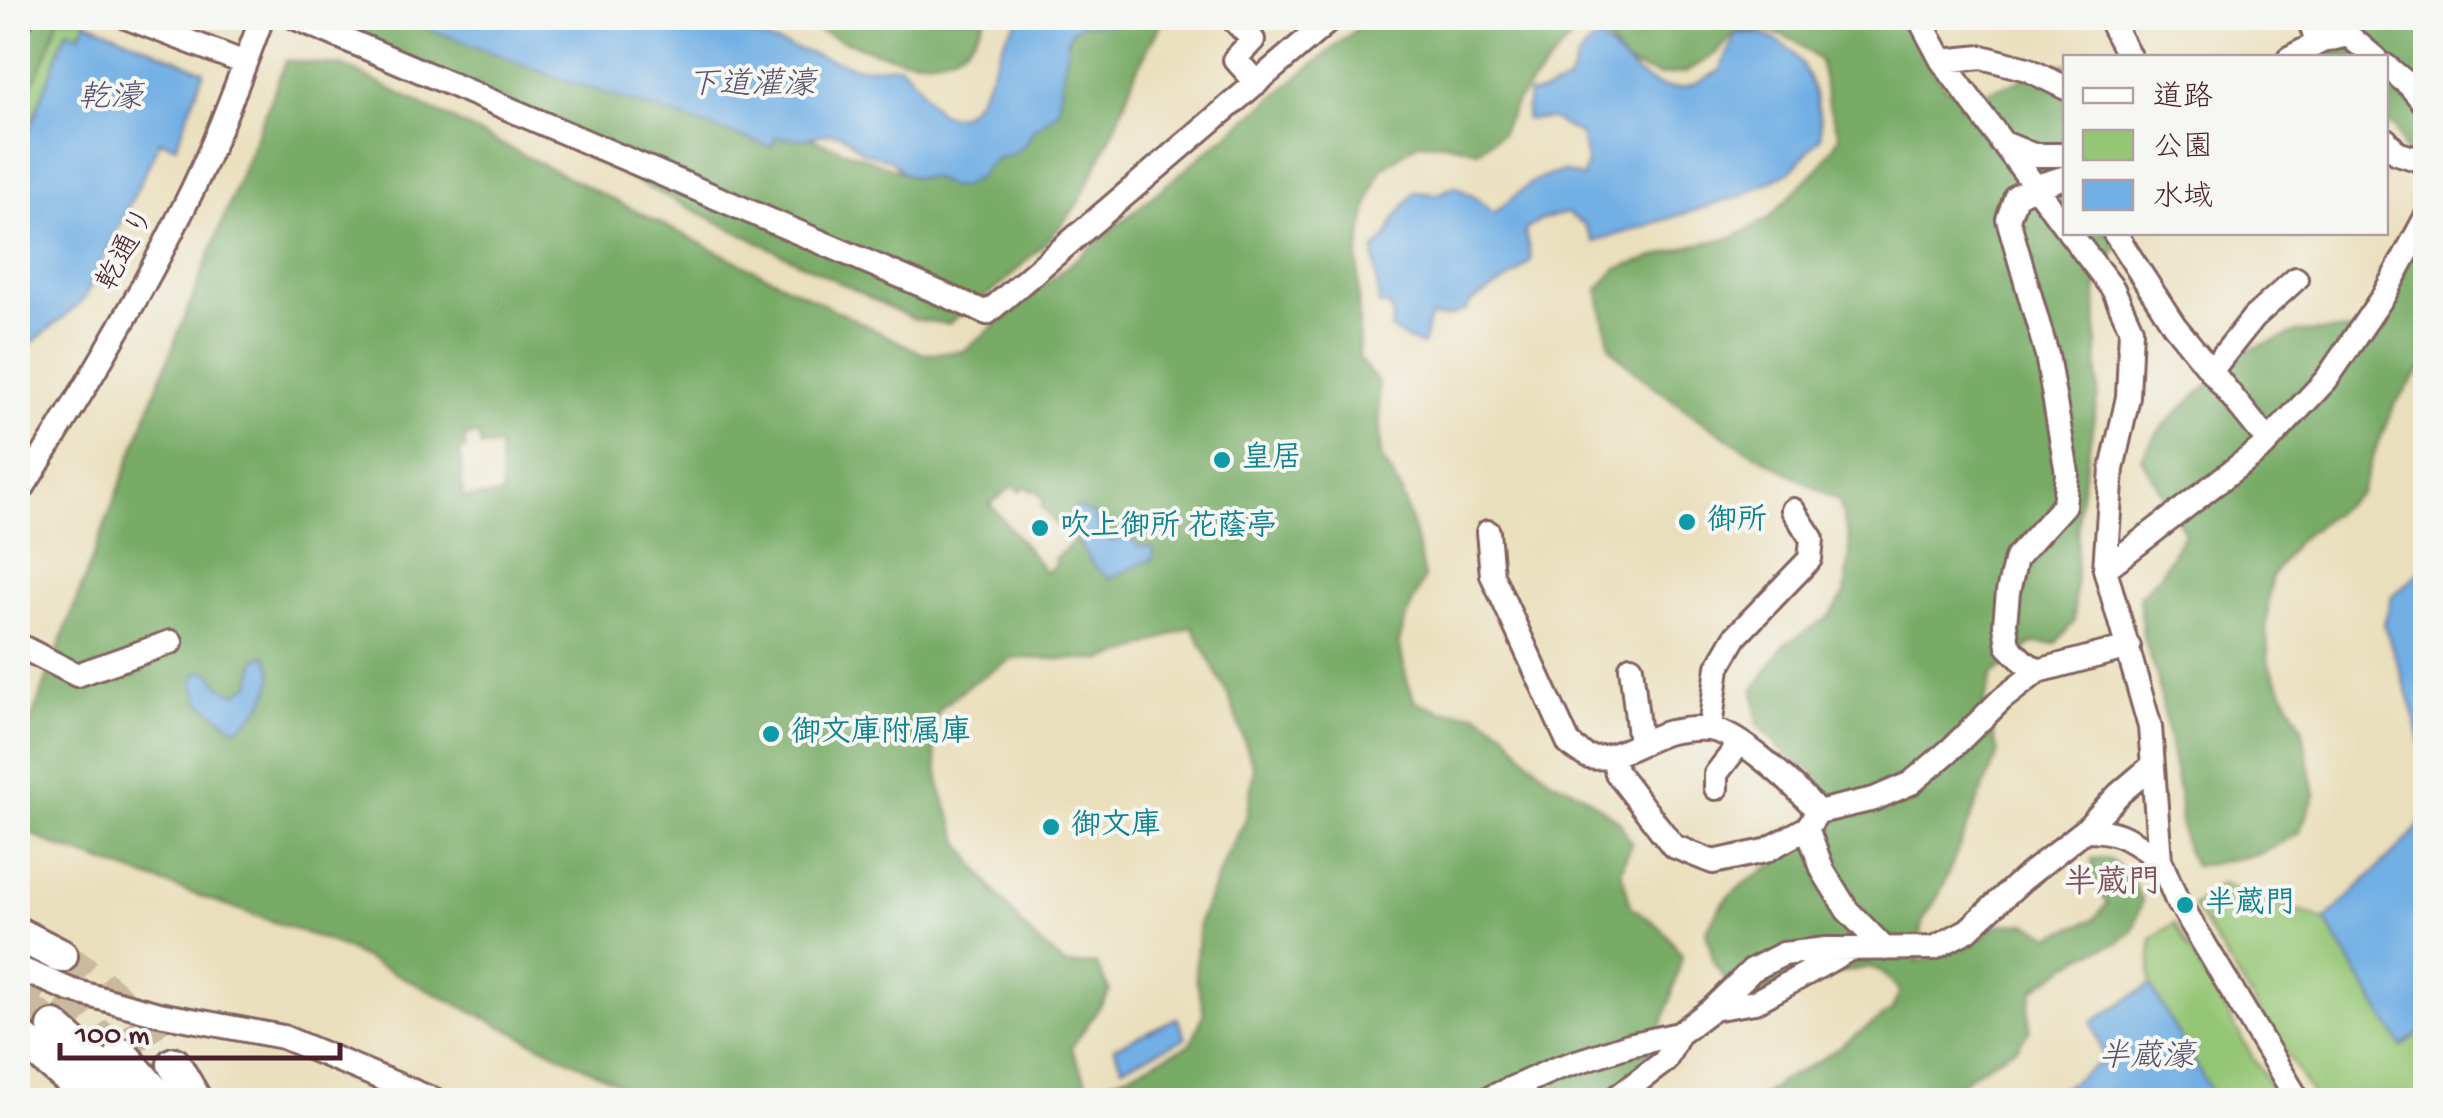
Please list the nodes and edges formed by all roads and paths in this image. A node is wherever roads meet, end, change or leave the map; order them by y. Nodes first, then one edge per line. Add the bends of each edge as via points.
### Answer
1 (128, 18) edge
2 (262, 18) edge
3 (296, 18) edge
4 (1232, 18) edge
5 (1332, 18) edge
6 (1919, 18) edge
7 (2309, 18) edge
8 (2113, 26) dead end
9 (2338, 38) edge
10 (2128, 55) edge
11 (2296, 55) edge
12 (2369, 55) edge
13 (1942, 61) junction
14 (245, 63) junction
15 (2388, 68) edge
16 (1257, 83) junction
17 (2063, 87) edge
18 (2426, 105) edge
19 (2000, 142) junction
20 (2388, 142) edge
21 (2063, 155) edge
22 (2426, 162) edge
23 (2063, 178) edge
24 (2033, 187) junction
25 (2426, 217) edge
26 (2063, 225) edge
27 (2071, 235) edge
28 (2116, 235) edge
29 (2296, 279) dead end
30 (2212, 372) junction
31 (2268, 442) junction
32 (18, 495) edge
33 (1792, 510) dead end
34 (1488, 532) dead end
35 (2105, 568) junction
36 (171, 642) dead end
37 (18, 645) edge
38 (2129, 646) junction
39 (1631, 668) dead end
40 (2038, 671) junction
41 (1710, 728) junction
42 (1584, 733) dead end
43 (1740, 743) junction
44 (1640, 744) junction
45 (1603, 756) junction
46 (2152, 765) junction
47 (1716, 788) dead end
48 (1812, 820) junction
49 (2084, 830) junction
50 (2160, 860) junction
51 (18, 934) edge
52 (1885, 949) junction
53 (61, 956) tunnel mouth
54 (18, 968) edge
55 (18, 982) edge
56 (54, 1027) tunnel mouth
57 (1679, 1034) junction
58 (18, 1035) tunnel mouth
59 (122, 1055) tunnel mouth
60 (174, 1064) tunnel mouth
61 (389, 1080) junction
62 (95, 1100) edge
63 (130, 1100) edge
64 (161, 1100) edge
65 (195, 1100) edge
66 (434, 1100) edge
67 (1486, 1100) edge
68 (1612, 1100) edge
69 (2298, 1100) edge

1 - 14 street
2 - 14 street, 乾通り
3 - 16 street via 986,313
4 - 16 street via 1254,40 1236,59
5 - 16 street
6 - 13 street
7 - 9 street
8 - 10 street
9 - 11 street
9 - 12 street
13 - 17 street via 1982,58
13 - 19 street
14 - 32 street, 乾通り via 184,208 90,381
15 - 18 street
19 - 21 street via 2033,155
19 - 24 street
20 - 22 street via 2397,153
23 - 24 street
24 - 26 street
24 - 40 street via 2016,196 2008,218 2047,355 2067,474 2064,505 2016,558 2006,624 2008,646
25 - 31 street via 2326,380
27 - 35 street via 2114,289 2132,328
28 - 30 street
29 - 30 street via 2253,318
30 - 31 street
31 - 35 street
33 - 41 street via 1812,539 1810,559 1736,636 1718,666
34 - 45 street via 1492,575 1569,744 1588,757
35 - 38 street
36 - 37 street via 76,675
38 - 40 street
38 - 46 street via 2150,726
39 - 44 street
40 - 48 street via 1911,783
41 - 43 street
41 - 44 street via 1670,732
42 - 45 street
43 - 47 street via 1716,774
43 - 48 street via 1804,795
44 - 45 street
45 - 48 street via 1673,846 1713,862 1765,851
46 - 49 street
46 - 50 street
48 - 52 street via 1822,871 1847,910
49 - 50 street via 2108,830
49 - 52 street via 1968,930 1934,948
50 - 69 street
51 - 53 highway
52 - 57 street via 1850,949 1755,1002 1712,1010
54 - 61 street via 159,1014 283,1037
55 - 61 street via 96,1011
56 - 63 highway
57 - 67 street via 1555,1069
57 - 68 street via 1665,1061
58 - 62 highway
59 - 64 highway
60 - 65 highway
61 - 66 street

